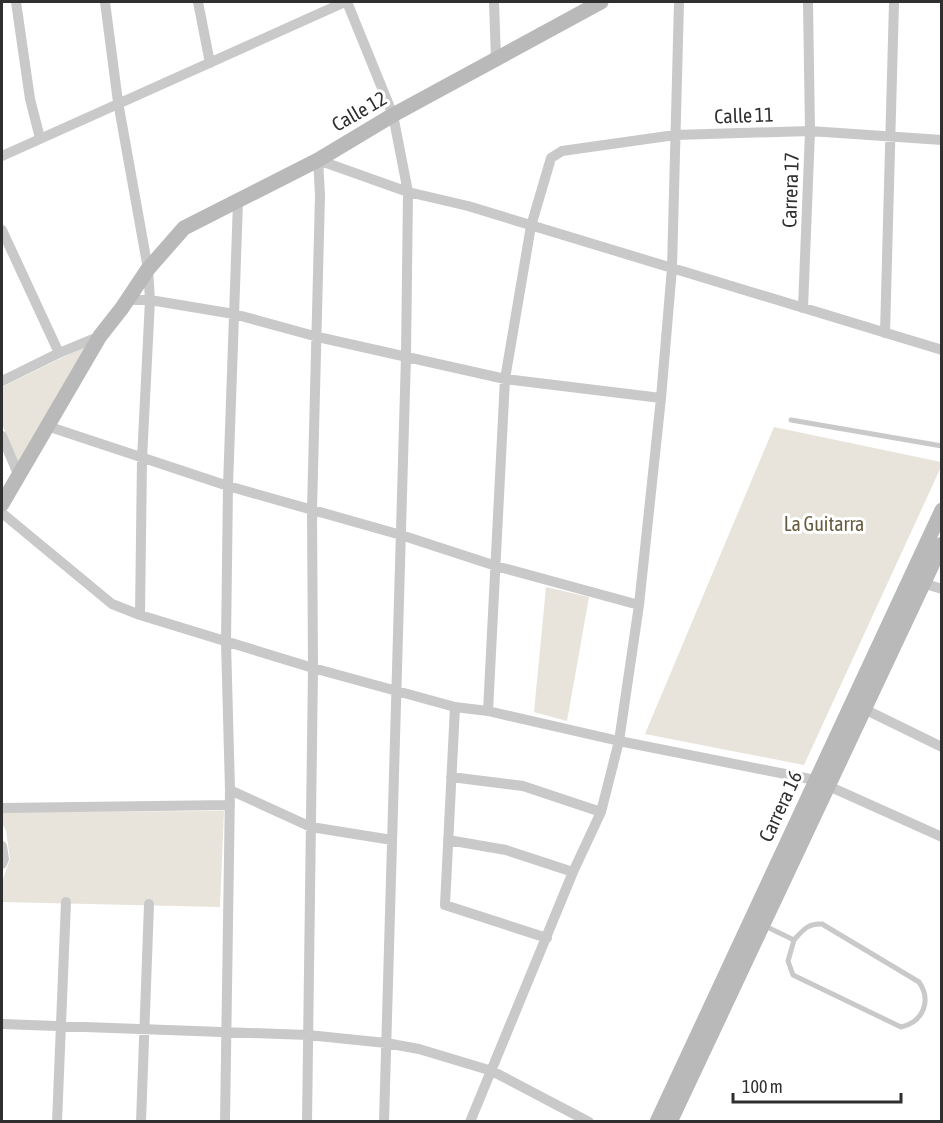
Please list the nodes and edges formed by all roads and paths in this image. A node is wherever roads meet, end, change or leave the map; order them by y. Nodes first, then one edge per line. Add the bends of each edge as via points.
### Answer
1 (16, 2) edge
2 (105, 2) edge
3 (198, 2) edge
4 (346, 2) edge
5 (494, 2) edge
6 (601, 2) edge
7 (679, 2) edge
8 (807, 2) edge
9 (894, 2) edge
10 (496, 59) junction
11 (210, 63) junction
12 (118, 102) junction
13 (393, 115) junction
14 (810, 131) junction
15 (675, 135) junction
16 (891, 136) junction
17 (40, 138) junction
18 (942, 140) edge
19 (2, 156) edge
20 (318, 160) junction
21 (408, 192) junction
22 (237, 202) junction
23 (531, 226) junction
24 (2, 230) edge
25 (148, 268) junction
26 (672, 268) junction
27 (127, 300) junction
28 (150, 300) junction
29 (803, 308) junction
30 (234, 314) junction
31 (885, 333) junction
32 (100, 336) junction
33 (318, 337) junction
34 (942, 350) edge
35 (59, 353) junction
36 (406, 356) junction
37 (505, 379) junction
38 (2, 381) edge
39 (661, 398) junction
40 (791, 420) dead end
41 (47, 426) junction
42 (2, 436) edge
43 (942, 446) edge
44 (142, 459) junction
45 (18, 474) junction
46 (228, 486) junction
47 (2, 504) edge
48 (312, 510) junction
49 (942, 510) edge
50 (2, 513) edge
51 (401, 535) junction
52 (942, 544) edge
53 (496, 566) junction
54 (917, 581) junction
55 (942, 589) edge
56 (639, 605) junction
57 (140, 615) junction
58 (226, 642) junction
59 (313, 668) junction
60 (396, 690) junction
61 (858, 706) junction
62 (455, 707) junction
63 (488, 711) junction
64 (619, 741) junction
65 (942, 747) edge
66 (451, 777) junction
67 (822, 783) junction
68 (230, 790) junction
69 (230, 805) junction
70 (2, 808) edge
71 (601, 812) junction
72 (311, 827) junction
73 (942, 837) edge
74 (392, 840) junction
75 (448, 840) junction
76 (2, 846) edge
77 (2, 864) edge
78 (573, 872) junction
79 (66, 902) dead end
80 (149, 904) dead end
81 (757, 922) junction
82 (547, 938) junction
83 (794, 940) junction
84 (2, 1024) edge
85 (61, 1026) junction
86 (144, 1028) junction
87 (227, 1031) junction
88 (308, 1035) junction
89 (386, 1043) junction
90 (492, 1071) junction
91 (57, 1122) edge
92 (141, 1122) edge
93 (225, 1122) edge
94 (306, 1122) edge
95 (384, 1122) edge
96 (470, 1122) edge
97 (589, 1122) edge
98 (657, 1122) edge
99 (670, 1122) edge

1 - 17 street via 30,99
2 - 12 street
3 - 11 street
4 - 11 street
4 - 13 street
5 - 10 street
6 - 10 main road, Calle 12
7 - 15 street
8 - 14 street, Carrera 17
9 - 16 street
10 - 13 main road, Calle 12
11 - 12 street
12 - 17 street
12 - 25 street
13 - 20 main road, Calle 12
13 - 21 street
14 - 15 street, Calle 11
14 - 16 street, Calle 11
14 - 29 street, Carrera 17
15 - 23 street, Calle 11 via 562,151 551,158
15 - 26 street
16 - 18 street, Calle 11
16 - 31 street
17 - 19 street
20 - 21 street
20 - 22 main road, Calle 12
20 - 33 street
21 - 23 street
21 - 36 street
22 - 25 main road, Calle 12 via 184,228
22 - 30 street
23 - 26 street
23 - 37 street
24 - 35 street
25 - 27 main road, Calle 12
25 - 28 street
26 - 29 street
26 - 39 street
27 - 28 street
27 - 32 main road, Calle 12
28 - 30 street
28 - 44 street
29 - 31 street
30 - 33 street
30 - 46 street
31 - 34 street
32 - 35 street
32 - 41 main road, Calle 12
33 - 36 street
33 - 48 street
35 - 38 street
36 - 37 street
36 - 51 street
37 - 39 street
37 - 53 street
39 - 56 street
40 - 43 lane
41 - 44 street
41 - 45 main road, Calle 12
42 - 45 street
44 - 46 street
44 - 57 street
45 - 47 main road, Calle 12
46 - 48 street
46 - 58 street
48 - 51 street
48 - 59 street
49 - 54 main road, Carrera 16
50 - 57 street via 112,604
51 - 53 street
51 - 60 street
52 - 54 main road, Carrera 16
53 - 56 street
53 - 63 street
54 - 55 street
54 - 61 main road, Carrera 16
56 - 64 street
57 - 58 street
58 - 59 street
58 - 68 street
59 - 60 street
59 - 72 street
60 - 62 street
60 - 74 street
61 - 65 street
61 - 67 main road, Carrera 16
62 - 63 street
62 - 66 street
63 - 64 street
64 - 67 street
64 - 71 street
66 - 71 street via 523,786
66 - 75 street
67 - 73 street
67 - 81 main road, Carrera 16
68 - 69 street
68 - 72 street
69 - 70 street
69 - 87 street
71 - 78 street
72 - 74 street
72 - 88 street
74 - 89 street
75 - 78 street via 506,850
75 - 82 street via 445,905
76 - 77 street
78 - 82 street
79 - 85 street
80 - 86 street
81 - 83 lane
81 - 98 main road, Carrera 16
81 - 99 main road, Carrera 16
82 - 90 street
83 - 83 lane via 788,961 793,975 901,1027 917,1020 926,1001 926,992 919,982 822,924 813,923
84 - 85 street
85 - 86 street
85 - 91 street
86 - 87 street
86 - 92 street
87 - 88 street
87 - 93 street
88 - 89 street
88 - 94 street
89 - 90 street
89 - 95 street
90 - 96 street
90 - 97 street

